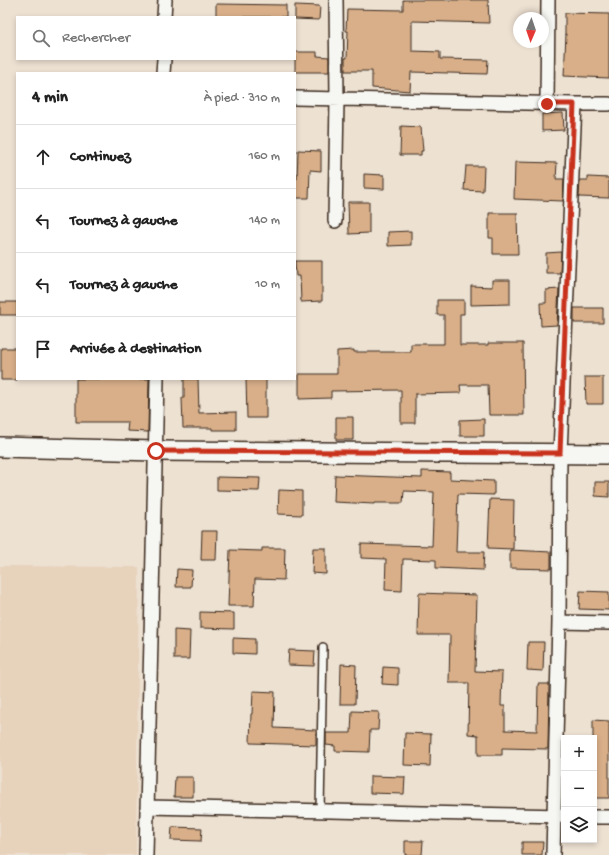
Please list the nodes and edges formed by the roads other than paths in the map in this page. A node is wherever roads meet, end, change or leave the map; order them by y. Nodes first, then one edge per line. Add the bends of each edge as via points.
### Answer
1 (165, 0) edge
2 (336, 0) edge
3 (548, 0) edge
4 (164, 16) edge
5 (164, 60) edge
6 (163, 72) edge
7 (296, 98) edge
8 (337, 99) junction
9 (547, 104) junction
10 (574, 104) junction
11 (609, 104) edge
12 (335, 221) dead end
13 (157, 380) edge
14 (0, 447) edge
15 (156, 451) junction
16 (560, 453) junction
17 (609, 454) edge
18 (560, 622) junction
19 (609, 623) edge
20 (323, 647) dead end
21 (147, 807) junction
22 (320, 811) junction
23 (559, 816) edge
24 (597, 817) edge
25 (609, 817) edge
26 (146, 855) edge
27 (553, 855) edge

1 - 4 street
2 - 8 street
3 - 9 street
5 - 6 street
7 - 8 street
8 - 9 street
8 - 12 street
9 - 10 street
10 - 11 street
10 - 16 street
13 - 15 street
14 - 15 main road
15 - 16 main road
15 - 21 street
16 - 17 main road
16 - 18 street
18 - 19 street
18 - 23 street
20 - 22 lane
21 - 22 street
21 - 26 street
22 - 23 street
23 - 27 street
24 - 25 street

